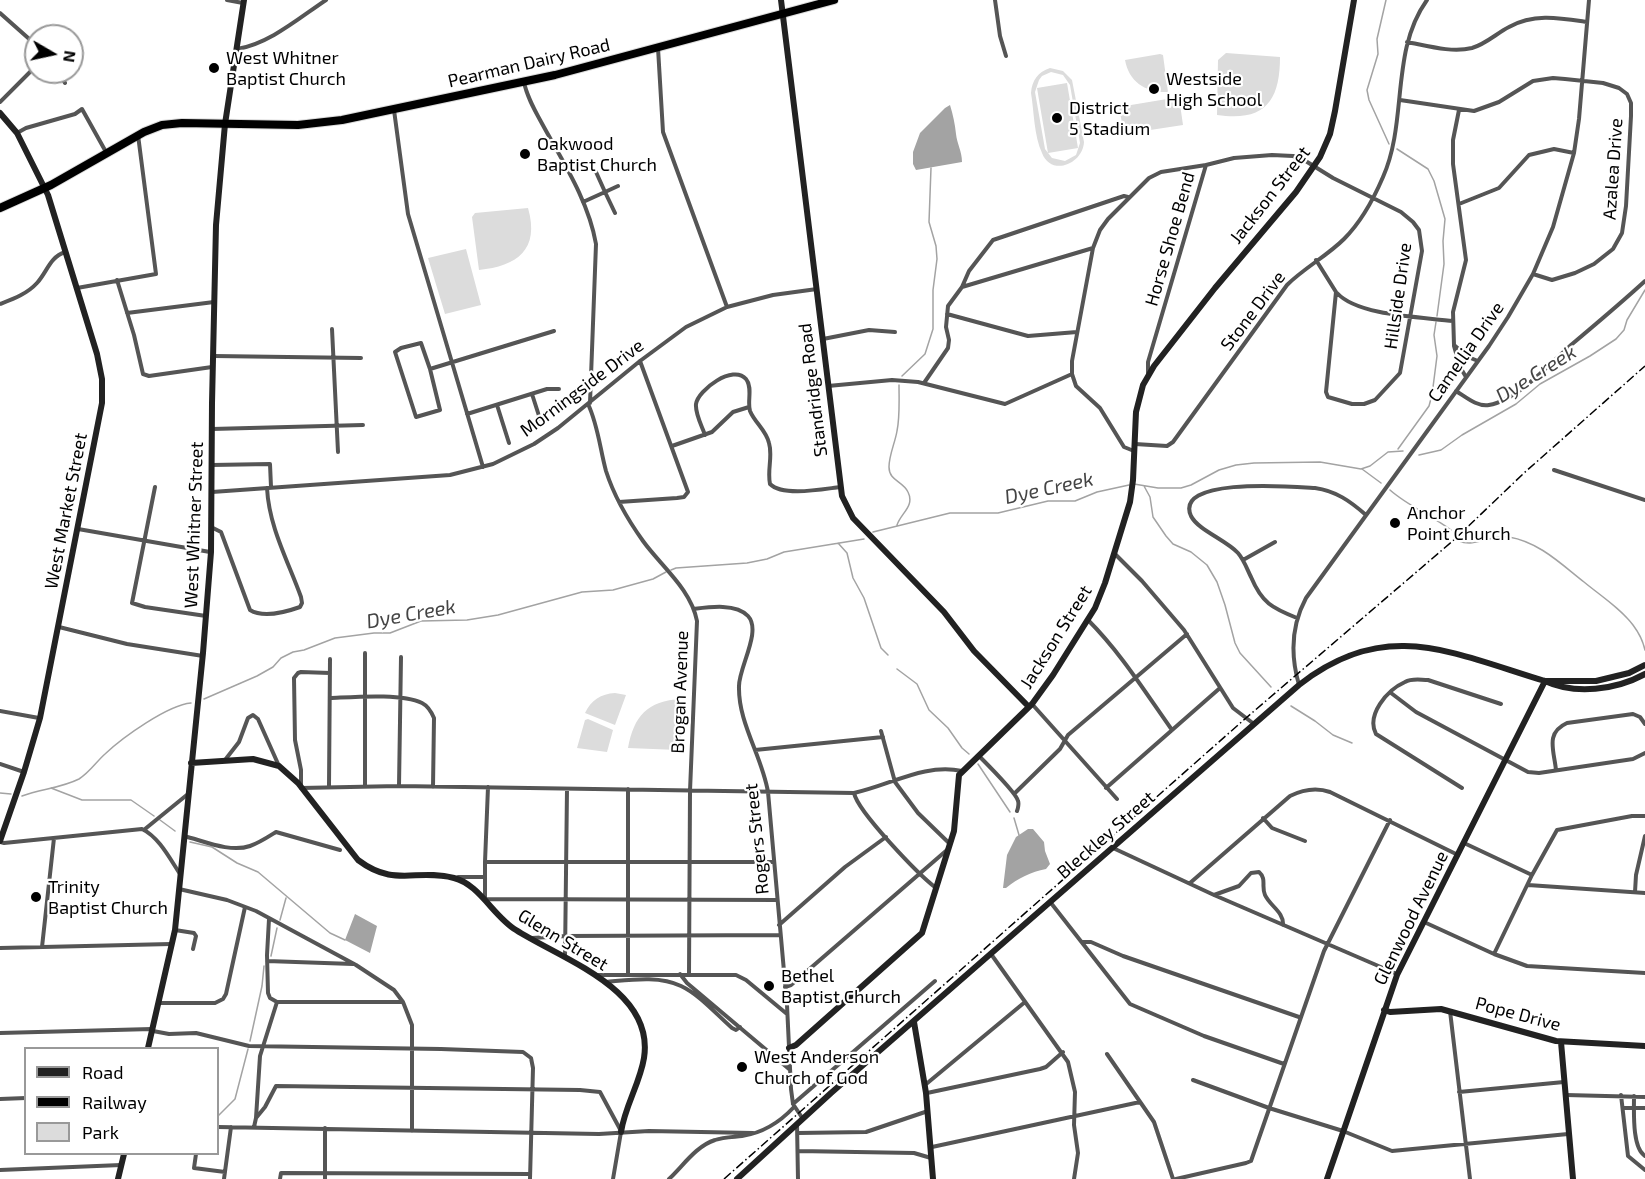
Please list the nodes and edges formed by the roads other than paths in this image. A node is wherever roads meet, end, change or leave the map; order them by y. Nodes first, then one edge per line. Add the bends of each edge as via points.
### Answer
1 (227, 0) edge
2 (326, 0) edge
3 (781, 0) edge
4 (834, 0) edge
5 (995, 0) edge
6 (1354, 0) edge
7 (1427, 0) edge
8 (1589, 0) edge
9 (244, 1) edge
10 (0, 13) edge
11 (783, 14) junction
12 (1587, 22) junction
13 (24, 34) edge
14 (1407, 42) junction
15 (657, 47) junction
16 (237, 49) junction
17 (1006, 56) dead end
18 (24, 78) edge
19 (1582, 80) junction
20 (524, 81) junction
21 (1400, 100) junction
22 (0, 102) edge
23 (394, 110) junction
24 (1459, 110) junction
25 (0, 113) edge
26 (225, 124) junction
27 (17, 133) junction
28 (138, 135) junction
29 (107, 153) junction
30 (1574, 153) junction
31 (1206, 165) junction
32 (1314, 167) junction
33 (596, 172) dead end
34 (618, 186) dead end
35 (45, 188) junction
36 (605, 192) junction
37 (1129, 197) junction
38 (1372, 198) junction
39 (583, 202) junction
40 (1459, 204) junction
41 (0, 208) edge
42 (615, 213) dead end
43 (1093, 248) junction
44 (65, 252) junction
45 (1316, 260) junction
46 (1533, 274) junction
47 (117, 280) junction
48 (1645, 281) edge
49 (962, 287) junction
50 (76, 288) junction
51 (817, 289) junction
52 (1336, 292) junction
53 (214, 302) junction
54 (0, 304) edge
55 (727, 307) junction
56 (127, 313) junction
57 (947, 314) junction
58 (1410, 315) junction
59 (1453, 321) junction
60 (332, 329) dead end
61 (554, 331) dead end
62 (894, 332) dead end
63 (1077, 332) junction
64 (822, 339) junction
65 (1454, 345) junction
66 (213, 356) junction
67 (332, 358) junction
68 (361, 358) dead end
69 (640, 361) junction
70 (1478, 361) junction
71 (452, 363) junction
72 (213, 367) junction
73 (430, 369) junction
74 (1072, 374) junction
75 (1148, 374) junction
76 (1466, 377) junction
77 (924, 383) junction
78 (828, 386) junction
79 (559, 389) dead end
80 (1456, 391) junction
81 (532, 394) junction
82 (589, 404) junction
83 (497, 405) junction
84 (749, 407) junction
85 (467, 414) junction
86 (540, 419) dead end
87 (363, 425) dead end
88 (337, 426) junction
89 (212, 429) junction
90 (705, 435) junction
91 (509, 444) dead end
92 (672, 446) junction
93 (1134, 448) junction
94 (338, 452) dead end
95 (212, 465) junction
96 (483, 467) junction
97 (1554, 470) dead end
98 (155, 487) dead end
99 (840, 487) junction
100 (269, 488) junction
101 (212, 492) junction
102 (1645, 500) edge
103 (619, 502) junction
104 (1366, 514) junction
105 (211, 528) junction
106 (78, 529) junction
107 (144, 540) junction
108 (1275, 542) dead end
109 (211, 552) junction
110 (1115, 554) junction
111 (1243, 560) junction
112 (694, 609) junction
113 (206, 616) junction
114 (1297, 618) junction
115 (1088, 620) junction
116 (59, 627) junction
117 (1186, 633) junction
118 (365, 653) dead end
119 (203, 656) junction
120 (401, 657) dead end
121 (330, 659) dead end
122 (1645, 665) edge
123 (330, 673) junction
124 (1645, 674) edge
125 (1135, 677) junction
126 (1545, 681) junction
127 (1299, 685) junction
128 (1220, 688) junction
129 (1391, 693) junction
130 (330, 698) junction
131 (365, 698) junction
132 (401, 698) junction
133 (1501, 704) dead end
134 (1030, 705) junction
135 (0, 711) edge
136 (40, 718) junction
137 (1645, 724) edge
138 (1255, 725) junction
139 (1172, 730) junction
140 (881, 731) dead end
141 (882, 737) junction
142 (1064, 740) junction
143 (756, 750) junction
144 (1645, 753) edge
145 (978, 755) junction
146 (1505, 759) junction
147 (225, 760) junction
148 (191, 763) junction
149 (0, 764) edge
150 (279, 766) junction
151 (1556, 770) junction
152 (962, 771) junction
153 (24, 772) junction
154 (895, 782) junction
155 (328, 786) junction
156 (365, 786) junction
157 (399, 786) junction
158 (433, 787) junction
159 (488, 787) junction
160 (301, 788) junction
161 (1106, 788) junction
162 (1461, 788) dead end
163 (567, 789) junction
164 (628, 789) junction
165 (690, 791) junction
166 (768, 792) junction
167 (854, 793) junction
168 (1015, 793) junction
169 (188, 794) junction
170 (1117, 799) dead end
171 (1017, 811) dead end
172 (1645, 816) edge
173 (1263, 818) junction
174 (1390, 820) junction
175 (144, 830) junction
176 (184, 836) junction
177 (1645, 836) edge
178 (54, 837) junction
179 (886, 837) junction
180 (1305, 841) dead end
181 (0, 842) edge
182 (1464, 843) junction
183 (950, 847) junction
184 (1113, 848) junction
185 (340, 850) dead end
186 (1458, 855) junction
187 (566, 861) junction
188 (628, 861) junction
189 (689, 861) junction
190 (485, 862) junction
191 (774, 862) junction
192 (919, 873) junction
193 (181, 874) junction
194 (1532, 875) junction
195 (485, 877) junction
196 (454, 878) junction
197 (1190, 883) junction
198 (1528, 885) junction
199 (179, 888) junction
200 (936, 888) junction
201 (1635, 892) junction
202 (1645, 892) edge
203 (1214, 895) junction
204 (566, 898) junction
205 (628, 899) junction
206 (689, 899) junction
207 (486, 900) junction
208 (776, 900) junction
209 (1051, 903) junction
210 (245, 907) junction
211 (269, 920) junction
212 (1424, 922) junction
213 (779, 925) junction
214 (1283, 925) junction
215 (175, 930) junction
216 (780, 934) junction
217 (566, 936) junction
218 (628, 936) junction
219 (689, 936) junction
220 (530, 938) junction
221 (1082, 942) junction
222 (172, 944) junction
223 (1328, 945) junction
224 (42, 947) junction
225 (0, 948) edge
226 (193, 949) dead end
227 (992, 954) junction
228 (1494, 954) junction
229 (565, 957) junction
230 (267, 961) junction
231 (356, 964) junction
232 (1645, 973) edge
233 (628, 974) junction
234 (689, 974) junction
235 (597, 975) junction
236 (680, 975) junction
237 (1397, 975) junction
238 (935, 981) dead end
239 (605, 982) junction
240 (785, 987) junction
241 (277, 1002) junction
242 (403, 1002) junction
243 (1025, 1002) junction
244 (159, 1003) junction
245 (1384, 1010) junction
246 (1450, 1011) junction
247 (788, 1014) junction
248 (1299, 1017) junction
249 (914, 1022) junction
250 (740, 1028) junction
251 (153, 1030) junction
252 (0, 1033) edge
253 (1561, 1042) junction
254 (265, 1044) junction
255 (1645, 1046) edge
256 (148, 1047) edge
257 (789, 1047) junction
258 (412, 1048) junction
259 (1063, 1052) junction
260 (1107, 1054) dead end
261 (1284, 1064) junction
262 (790, 1069) junction
263 (1193, 1080) dead end
264 (1564, 1082) junction
265 (925, 1085) junction
266 (412, 1087) junction
267 (532, 1089) junction
268 (1459, 1092) junction
269 (926, 1093) junction
270 (1566, 1095) junction
271 (1621, 1095) junction
272 (1634, 1096) junction
273 (24, 1098) edge
274 (1645, 1098) edge
275 (0, 1099) edge
276 (1140, 1102) junction
277 (794, 1105) junction
278 (1634, 1107) junction
279 (1269, 1108) junction
280 (1624, 1108) junction
281 (1645, 1108) edge
282 (928, 1111) junction
283 (1074, 1117) junction
284 (256, 1118) junction
285 (803, 1119) junction
286 (797, 1124) junction
287 (219, 1127) edge
288 (231, 1127) junction
289 (254, 1127) junction
290 (325, 1128) junction
291 (412, 1131) junction
292 (1343, 1131) junction
293 (621, 1132) junction
294 (531, 1133) junction
295 (753, 1133) junction
296 (798, 1133) junction
297 (1569, 1134) junction
298 (1465, 1145) junction
299 (932, 1148) junction
300 (798, 1151) junction
301 (124, 1155) edge
302 (196, 1155) edge
303 (1645, 1156) edge
304 (932, 1158) junction
305 (121, 1165) junction
306 (0, 1170) edge
307 (1645, 1170) edge
308 (225, 1172) junction
309 (324, 1176) edge
310 (530, 1176) edge
311 (117, 1179) edge
312 (224, 1179) edge
313 (280, 1179) edge
314 (613, 1179) edge
315 (669, 1179) edge
316 (737, 1179) edge
317 (798, 1179) edge
318 (933, 1179) edge
319 (1074, 1179) edge
320 (1174, 1179) edge
321 (1327, 1179) edge
322 (1470, 1179) edge
323 (1573, 1179) edge

1 - 9 street
2 - 16 street via 276,33 250,47
3 - 11 street, Standridge Road
4 - 11 highway, Pearman Dairy Road
5 - 17 street
6 - 32 street, Jackson Street via 1335,111 1325,147
7 - 14 street, Stone Drive via 1412,23
8 - 12 street, Camellia Drive
9 - 16 street, West Whitner Street
10 - 13 street
11 - 15 highway, Pearman Dairy Road
11 - 51 street, Standridge Road
12 - 14 street via 1532,19 1464,50
12 - 19 street, Camellia Drive
14 - 21 street, Stone Drive
15 - 20 highway, Pearman Dairy Road
15 - 55 street via 663,132
16 - 26 street, West Whitner Street
18 - 22 street
19 - 24 street, Azalea Drive via 1541,79 1485,108
19 - 30 street, Camellia Drive
19 - 46 street, Azalea Drive via 1619,88 1631,103 1622,233 1613,249 1575,273 1552,280
20 - 23 highway, Pearman Dairy Road
20 - 39 street, Brogan Avenue via 533,107
21 - 24 street, Azalea Drive
21 - 38 street, Stone Drive via 1388,165
23 - 26 highway, Pearman Dairy Road via 319,123
23 - 71 street via 408,214
24 - 40 street via 1453,164
25 - 27 street, West Market Street
26 - 28 highway, Pearman Dairy Road via 171,123
26 - 53 street, West Whitner Street
27 - 29 street via 82,109
27 - 35 street, West Market Street
28 - 29 highway, Pearman Dairy Road
28 - 47 street via 156,274
29 - 35 highway, Pearman Dairy Road
30 - 40 street via 1554,149 1529,155 1499,188
30 - 46 street, Camellia Drive via 1553,226
31 - 32 street, Hillside Drive via 1234,158 1285,154
31 - 37 street, Horse Shoe Bend via 1157,173
31 - 75 street, Horse Shoe Bend via 1148,362
32 - 38 street, Hillside Drive
32 - 75 street, Jackson Street
33 - 36 street
34 - 36 street
35 - 41 highway, Pearman Dairy Road
35 - 44 street, West Market Street
36 - 39 street
36 - 42 street
37 - 43 street, Horse Shoe Bend via 1108,219
37 - 49 street via 993,240
38 - 45 street, Stone Drive via 1344,240
38 - 58 street, Hillside Drive via 1401,213 1419,230 1422,251
39 - 82 street, Brogan Avenue via 596,244
40 - 59 street via 1466,261
43 - 49 street
43 - 63 street, Horse Shoe Bend
44 - 50 street, West Market Street
44 - 54 street via 55,257 30,290
45 - 52 street
45 - 93 street, Stone Drive via 1287,285 1173,442 1167,446
46 - 70 street, Camellia Drive
47 - 50 street
47 - 56 street
48 - 80 street via 1499,403 1478,405
49 - 57 street via 948,306
50 - 106 street, West Market Street via 97,354 103,390
51 - 55 street, Morningside Drive
51 - 64 street, Standridge Road
52 - 58 street via 1358,307
52 - 58 street, Hillside Drive via 1328,397 1364,404 1383,392 1400,373
53 - 56 street
53 - 66 street, West Whitner Street
55 - 69 street, Morningside Drive via 686,327
56 - 72 street via 143,374
57 - 63 street via 1028,336
57 - 77 street via 948,348
58 - 59 street
59 - 65 street
60 - 67 street
61 - 71 street
62 - 64 street via 869,330
63 - 74 street, Horse Shoe Bend
64 - 78 street, Standridge Road
65 - 70 street
65 - 76 street
66 - 67 street
66 - 72 street, West Whitner Street
67 - 68 street
67 - 88 street
69 - 82 street, Morningside Drive
69 - 92 street
70 - 76 street, Camellia Drive
71 - 73 street
71 - 85 street
72 - 89 street, West Whitner Street
73 - 73 street via 441,410 416,417 395,352 421,343
74 - 77 street via 1005,404
74 - 93 street via 1076,386 1100,408 1124,447
75 - 93 street, Jackson Street via 1136,411
76 - 80 street, Camellia Drive
77 - 78 street via 892,380
78 - 99 street, Standridge Road
79 - 81 street
80 - 104 street, Camellia Drive
81 - 83 street
81 - 86 street
82 - 96 street, Morningside Drive via 534,444
82 - 103 street, Brogan Avenue
83 - 85 street
83 - 91 street
84 - 90 street via 733,412
84 - 90 street via 746,378 732,373 724,376 699,395 696,402
84 - 99 street via 770,443 769,479 773,487 797,491
85 - 96 street
87 - 88 street
88 - 89 street
88 - 94 street
89 - 95 street, West Whitner Street
90 - 92 street
92 - 103 street via 688,492 684,497
93 - 110 street, Jackson Street via 1132,492
95 - 100 street via 270,464
95 - 101 street, West Whitner Street
96 - 100 street, Morningside Drive via 450,476
97 - 102 street
98 - 107 street
99 - 134 street, Standridge Road via 853,518 944,612 974,651
100 - 101 street, Morningside Drive
100 - 105 street via 270,515 302,597 300,607 262,614 250,610 221,532
101 - 105 street, West Whitner Street
103 - 112 street, Brogan Avenue
104 - 111 street via 1328,489 1224,487 1202,493 1191,502 1194,519 1231,546
104 - 114 street, Camellia Drive via 1314,584
105 - 109 street, West Whitner Street
106 - 107 street
106 - 116 street, West Market Street
107 - 109 street
107 - 113 street via 133,605
108 - 111 street
109 - 113 street, West Whitner Street
110 - 115 street, Jackson Street
110 - 117 street
111 - 114 street via 1260,596 1272,607
112 - 143 street, Rogers Street via 725,607 747,615 752,624 739,683 742,715
112 - 165 street, Brogan Avenue via 697,648
113 - 119 street, West Whitner Street
114 - 127 street, Camellia Drive via 1293,658
115 - 125 street
115 - 134 street, Jackson Street
116 - 119 street via 127,644
116 - 136 street, West Market Street
117 - 125 street
117 - 128 street
118 - 131 street
119 - 148 street, West Whitner Street
120 - 132 street
121 - 123 street
122 - 126 street, Bleckley Street via 1596,681
123 - 130 street
123 - 160 street via 302,672 294,678
124 - 126 street, Bleckley Street via 1619,684 1586,689 1559,688
125 - 139 street
125 - 142 street
126 - 127 street, Bleckley Street via 1433,648 1397,646 1353,653
126 - 146 street, Glenwood Avenue
127 - 138 street, Bleckley Street
128 - 138 street via 1233,708
128 - 139 street
129 - 133 street via 1406,681 1428,680
129 - 146 street via 1416,712
129 - 162 street via 1374,715 1376,734
130 - 131 street
130 - 155 street
131 - 132 street
131 - 156 street
132 - 157 street
132 - 158 street via 421,702 434,718
134 - 142 street
134 - 145 street, Jackson Street
135 - 136 street
136 - 153 street, West Market Street
137 - 151 street via 1633,714 1559,727 1552,740
138 - 184 street, Bleckley Street
139 - 161 street
140 - 141 street
141 - 143 street
141 - 154 street
142 - 161 street
142 - 168 street via 1060,749
143 - 166 street, Rogers Street
144 - 151 street via 1633,759
145 - 152 street, Jackson Street
145 - 168 street
146 - 151 street via 1528,772
146 - 182 street, Glenwood Avenue
147 - 148 street
147 - 150 street via 253,759
147 - 150 street via 252,715 258,719
148 - 169 street, West Whitner Street
149 - 153 street
150 - 160 street
152 - 154 street via 931,769
152 - 183 street via 957,780
153 - 181 street, West Market Street
154 - 167 street
154 - 183 street
155 - 156 street
155 - 160 street
156 - 157 street
157 - 158 street
158 - 159 street
159 - 163 street
159 - 190 street
160 - 196 street via 370,869 395,876
161 - 170 street
163 - 164 street
163 - 187 street
164 - 165 street
164 - 188 street
165 - 166 street
165 - 189 street, Brogan Avenue
166 - 167 street
166 - 191 street, Rogers Street
167 - 179 street via 862,810
168 - 171 street
169 - 175 street
169 - 176 street, West Whitner Street
172 - 194 street via 1557,830
173 - 174 street via 1290,796 1312,789 1330,792
173 - 180 street via 1272,828
173 - 197 street
174 - 186 street
174 - 223 street
175 - 178 street
175 - 193 street
176 - 185 street via 240,848 276,832
176 - 193 street, West Whitner Street
177 - 201 street
178 - 181 street
178 - 224 street
179 - 192 street
179 - 213 street
182 - 186 street, Glenwood Avenue
182 - 194 street
183 - 192 street
183 - 200 street
184 - 197 street
184 - 209 street, Bleckley Street
186 - 212 street, Glenwood Avenue
187 - 188 street
187 - 190 street
187 - 204 street
188 - 189 street
188 - 205 street
189 - 191 street
189 - 206 street, Brogan Avenue
190 - 195 street
191 - 208 street, Rogers Street
192 - 200 street
192 - 240 street
193 - 199 street, West Whitner Street
194 - 198 street
195 - 196 street
195 - 207 street
196 - 207 street, Glenn Street via 471,886
197 - 203 street
198 - 201 street
198 - 228 street
199 - 210 street
199 - 215 street, West Whitner Street
200 - 257 street via 922,933 796,1045
201 - 202 street
203 - 214 street
203 - 214 street via 1239,886 1251,873 1259,872 1264,878 1265,897 1283,917
204 - 205 street
204 - 207 street
204 - 217 street
205 - 206 street
205 - 218 street
206 - 208 street
206 - 219 street, Brogan Avenue
207 - 220 street, Glenn Street via 504,922
208 - 213 street, Rogers Street
209 - 221 street
209 - 227 street, Bleckley Street
210 - 211 street
210 - 244 street via 223,999 215,1003
211 - 230 street
211 - 231 street
212 - 228 street
212 - 237 street, Glenwood Avenue
213 - 216 street, Rogers Street
214 - 223 street
215 - 222 street, West Whitner Street
215 - 226 street via 194,933
216 - 219 street
216 - 240 street, Rogers Street
217 - 218 street
217 - 220 street
217 - 229 street
218 - 219 street
218 - 233 street
219 - 234 street, Brogan Avenue
220 - 229 street, Glenn Street
221 - 248 street
221 - 261 street via 1130,1004
222 - 224 street
222 - 244 street, West Whitner Street
223 - 237 street
223 - 248 street
224 - 225 street
227 - 243 street
227 - 249 street, Bleckley Street
228 - 232 street via 1535,967
229 - 235 street, Glenn Street
230 - 231 street
230 - 241 street via 268,993
231 - 242 street via 387,985
233 - 235 street
233 - 236 street
234 - 236 street
234 - 247 street via 741,976
235 - 239 street, Glenn Street
236 - 250 street
237 - 245 street, Glenwood Avenue
238 - 277 street
239 - 250 street via 641,980 680,985 732,1028
239 - 293 street, Glenn Street via 632,1009 644,1038 644,1058
240 - 247 street, Rogers Street
241 - 242 street
241 - 254 street
242 - 258 street via 412,1025
243 - 259 street
243 - 265 street
244 - 251 street, West Whitner Street
245 - 246 street, Pope Drive
245 - 292 street, Glenwood Avenue
246 - 253 street, Pope Drive
246 - 268 street
247 - 257 street, Rogers Street
248 - 261 street
249 - 265 street
249 - 285 street, Bleckley Street
250 - 262 street
251 - 252 street
251 - 254 street via 196,1033 244,1045
251 - 256 street, West Whitner Street
253 - 255 street, Pope Drive
253 - 264 street
254 - 258 street
254 - 284 street via 260,1056
257 - 262 street, Rogers Street
258 - 266 street
258 - 267 street via 515,1050 529,1055
259 - 269 street via 1040,1070
259 - 283 street via 1075,1092
260 - 276 street
261 - 279 street
262 - 277 street, Rogers Street
263 - 279 street
264 - 268 street
264 - 270 street
265 - 269 street
266 - 267 street
266 - 284 street via 276,1086
266 - 291 street
267 - 293 street via 600,1092
267 - 294 street
268 - 298 street
269 - 282 street
270 - 271 street
270 - 297 street
271 - 272 street
271 - 280 street
272 - 274 street
272 - 278 street
273 - 275 street
276 - 283 street
276 - 320 street via 1154,1122
277 - 285 street
277 - 295 street via 776,1124
278 - 280 street
278 - 281 street
278 - 303 street via 1638,1150
279 - 292 street
279 - 320 street via 1251,1161
280 - 307 street via 1628,1156
282 - 296 street via 866,1132
282 - 299 street
283 - 299 street
283 - 319 street via 1078,1153
284 - 289 street
285 - 286 street, Bleckley Street
286 - 296 street
286 - 316 street, Bleckley Street
287 - 288 street
288 - 289 street
288 - 308 street
289 - 290 street
290 - 291 street
290 - 309 street
291 - 294 street
292 - 298 street via 1392,1152
292 - 321 street, Glenwood Avenue
293 - 294 street
293 - 295 street
293 - 314 street, Glenn Street
294 - 310 street
295 - 315 street via 713,1140
296 - 300 street
297 - 298 street
297 - 323 street
298 - 322 street
299 - 304 street
300 - 304 street via 914,1153
300 - 317 street
301 - 305 street
302 - 308 street via 194,1168
304 - 318 street
305 - 306 street
305 - 311 street
308 - 312 street
309 - 310 street
309 - 313 street via 281,1173

